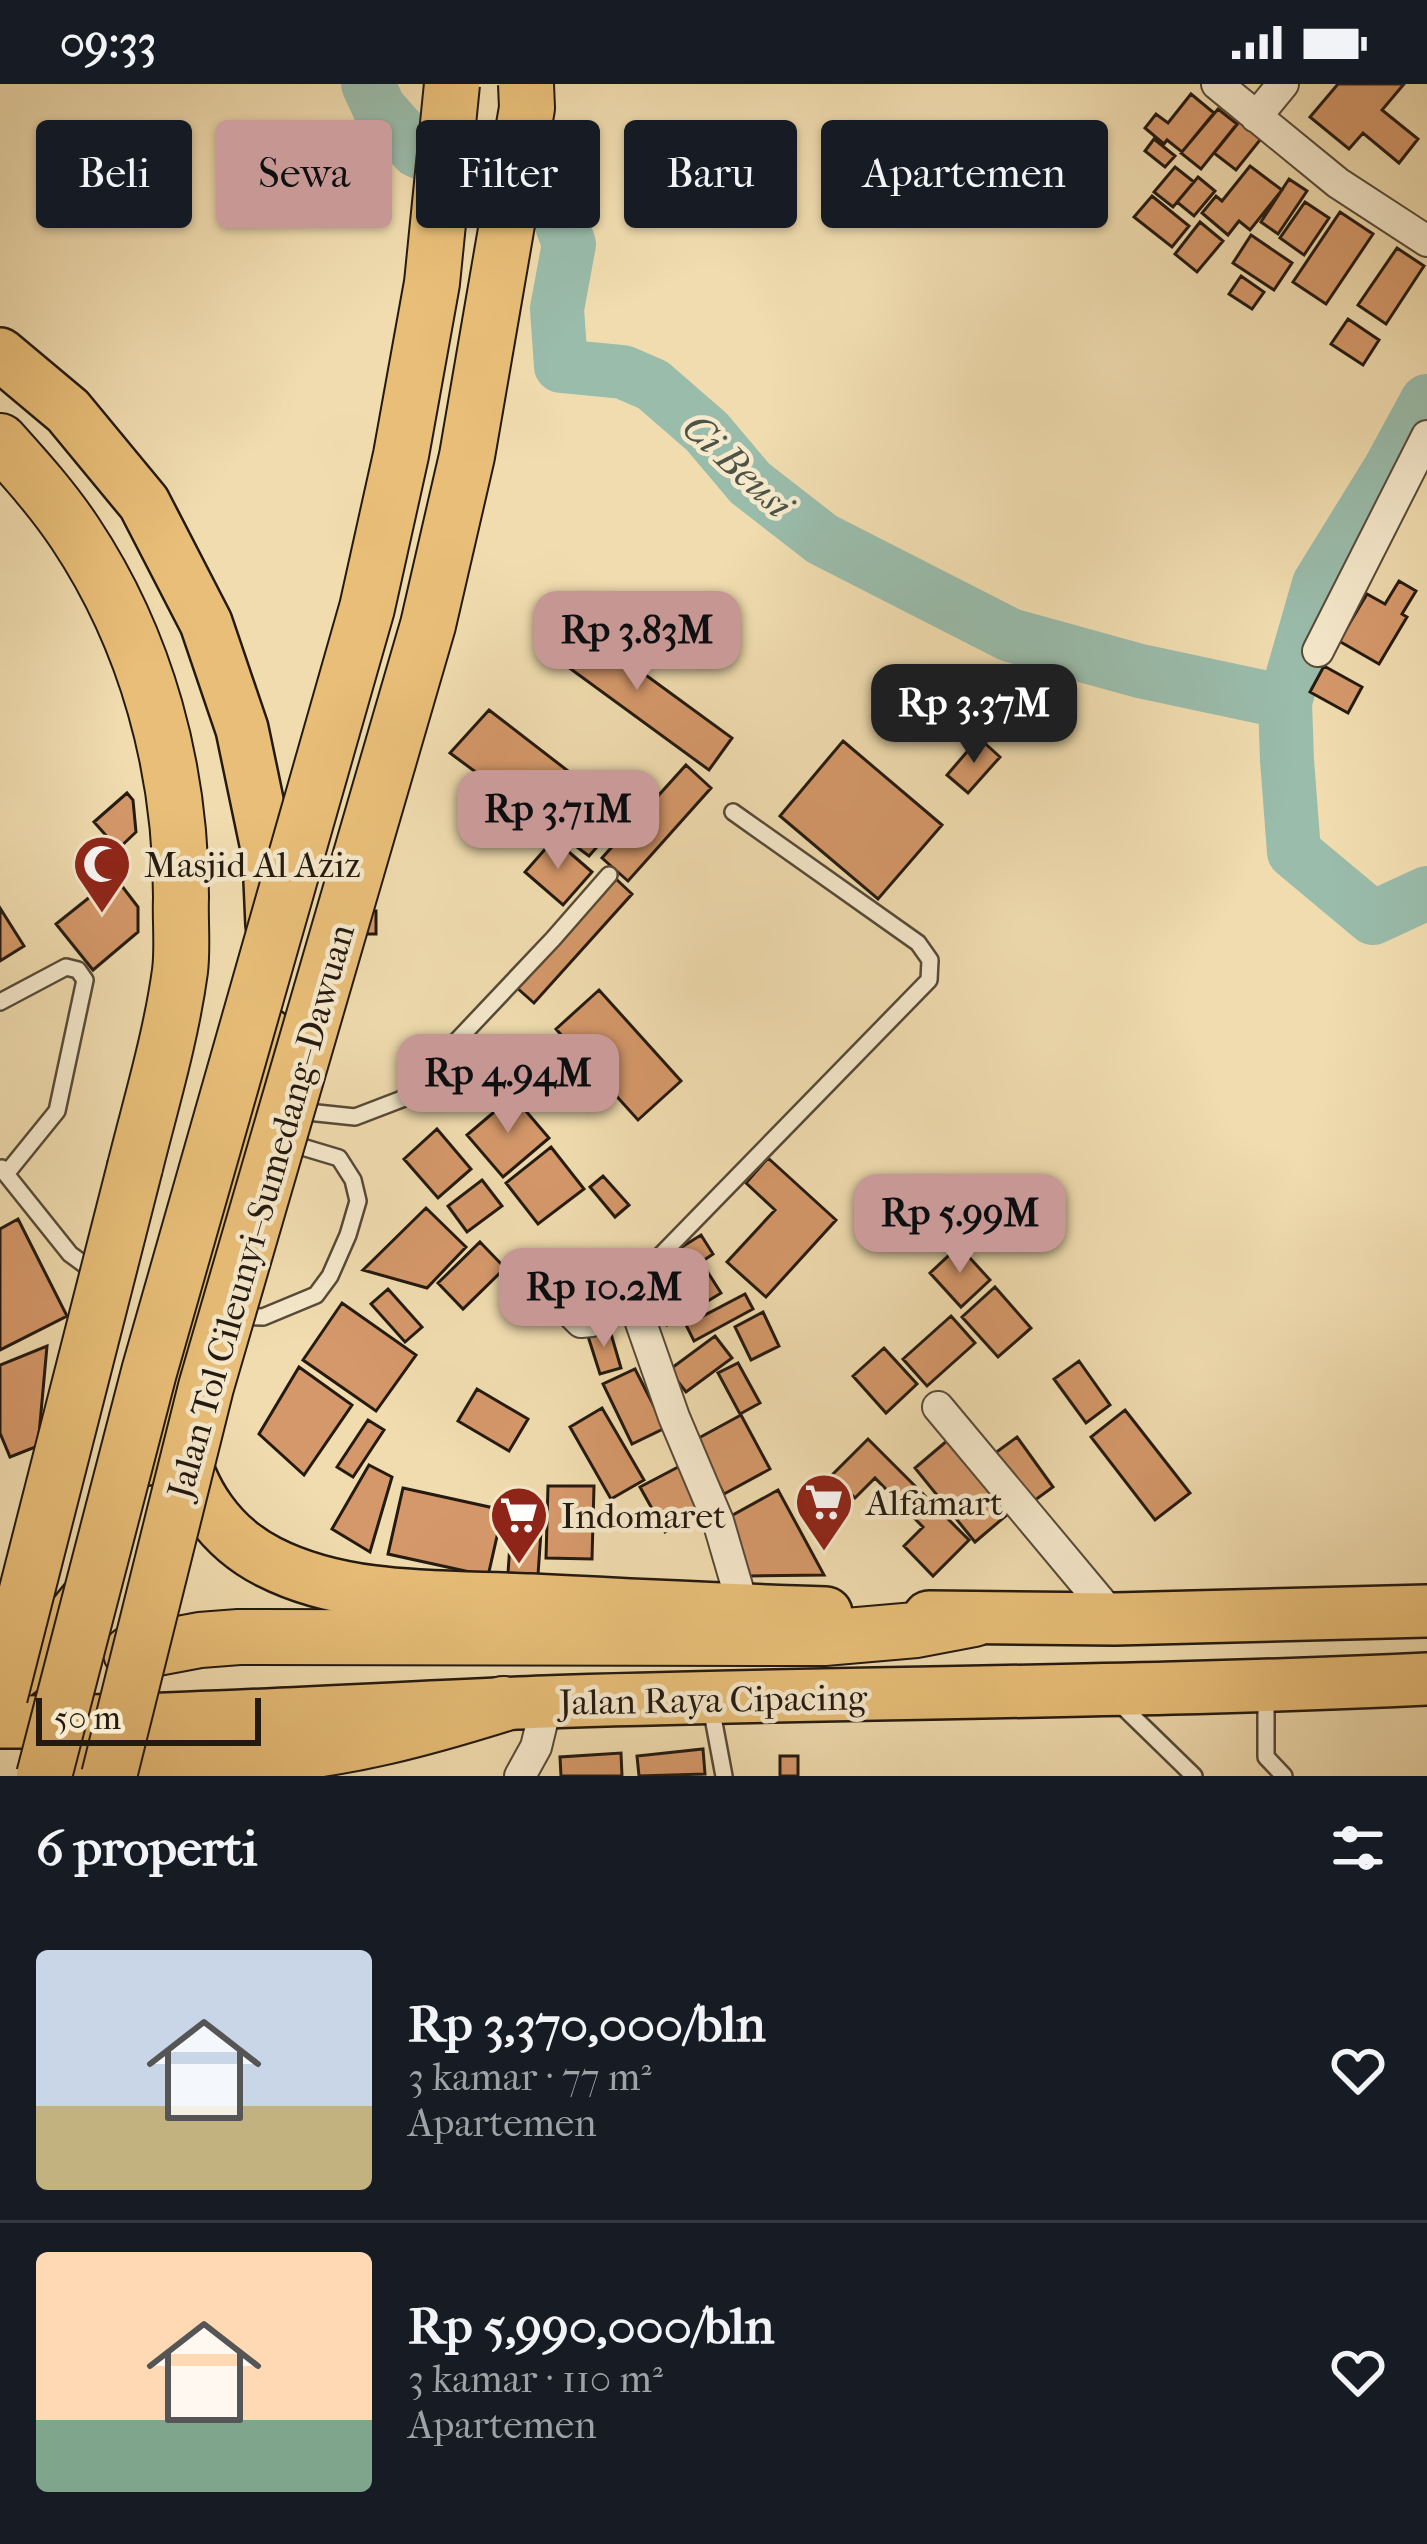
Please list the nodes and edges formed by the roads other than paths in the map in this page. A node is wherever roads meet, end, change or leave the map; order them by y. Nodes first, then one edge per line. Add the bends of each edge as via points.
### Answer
1 (452, 84) edge
2 (526, 84) edge
3 (1216, 84) edge
4 (1283, 84) edge
5 (1256, 117) junction
6 (1427, 241) edge
7 (0, 354) edge
8 (1427, 436) edge
9 (0, 441) edge
10 (1318, 651) dead end
11 (733, 812) dead end
12 (609, 875) dead end
13 (0, 1002) edge
14 (250, 1119) junction
15 (3, 1170) edge
16 (537, 1278) dead end
17 (127, 1295) dead end
18 (622, 1295) junction
19 (173, 1308) junction
20 (180, 1368) junction
21 (938, 1407) dead end
22 (744, 1610) junction
23 (1427, 1611) edge
24 (974, 1619) junction
25 (1115, 1619) junction
26 (131, 1653) dead end
27 (1427, 1679) edge
28 (0, 1686) edge
29 (1266, 1687) junction
30 (1106, 1690) junction
31 (0, 1696) edge
32 (710, 1698) junction
33 (525, 1703) junction
34 (0, 1722) edge
35 (44, 1776) edge
36 (68, 1776) edge
37 (109, 1776) edge
38 (520, 1776) edge
39 (724, 1776) edge
40 (1194, 1776) edge
41 (1284, 1776) edge

1 - 35 highway, Jalan Tol Cileunyi–Sumedang–Dawuan, bridge via 432,283 367,608 149,1372
2 - 37 highway, Jalan Tol Cileunyi–Sumedang–Dawuan, bridge via 467,456 428,625 206,1387
3 - 5 street
4 - 5 street
5 - 6 street
7 - 14 highway via 68,411 144,503 206,622 242,729 269,858 274,980
8 - 10 street
9 - 31 highway, bridge via 108,586 155,703 181,860 180,968 164,1047
11 - 18 lane via 918,944 930,960 928,980
12 - 14 lane via 402,1099 355,1117
13 - 15 lane via 59,969 85,980 57,1111
14 - 19 highway
14 - 19 lane via 339,1158 358,1201 348,1235 316,1295 263,1317
15 - 17 lane via 70,1255
16 - 18 street via 581,1322
18 - 22 street via 638,1308
19 - 20 highway
20 - 22 highway via 181,1449 194,1487 263,1559 347,1587
20 - 28 highway via 106,1569 65,1630
21 - 25 street
22 - 24 highway
23 - 25 highway
24 - 25 highway
24 - 26 highway via 824,1638 239,1637
27 - 29 highway, Jalan Raya Cipacing
29 - 30 highway, Jalan Raya Cipacing
29 - 41 lane via 1266,1756
30 - 32 highway, Jalan Raya Cipacing
30 - 40 lane
32 - 33 highway, Jalan Raya Cipacing
32 - 39 lane
33 - 34 highway, Jalan Raya Cipacing
33 - 36 highway via 344,1747 135,1762
33 - 38 street via 536,1747

